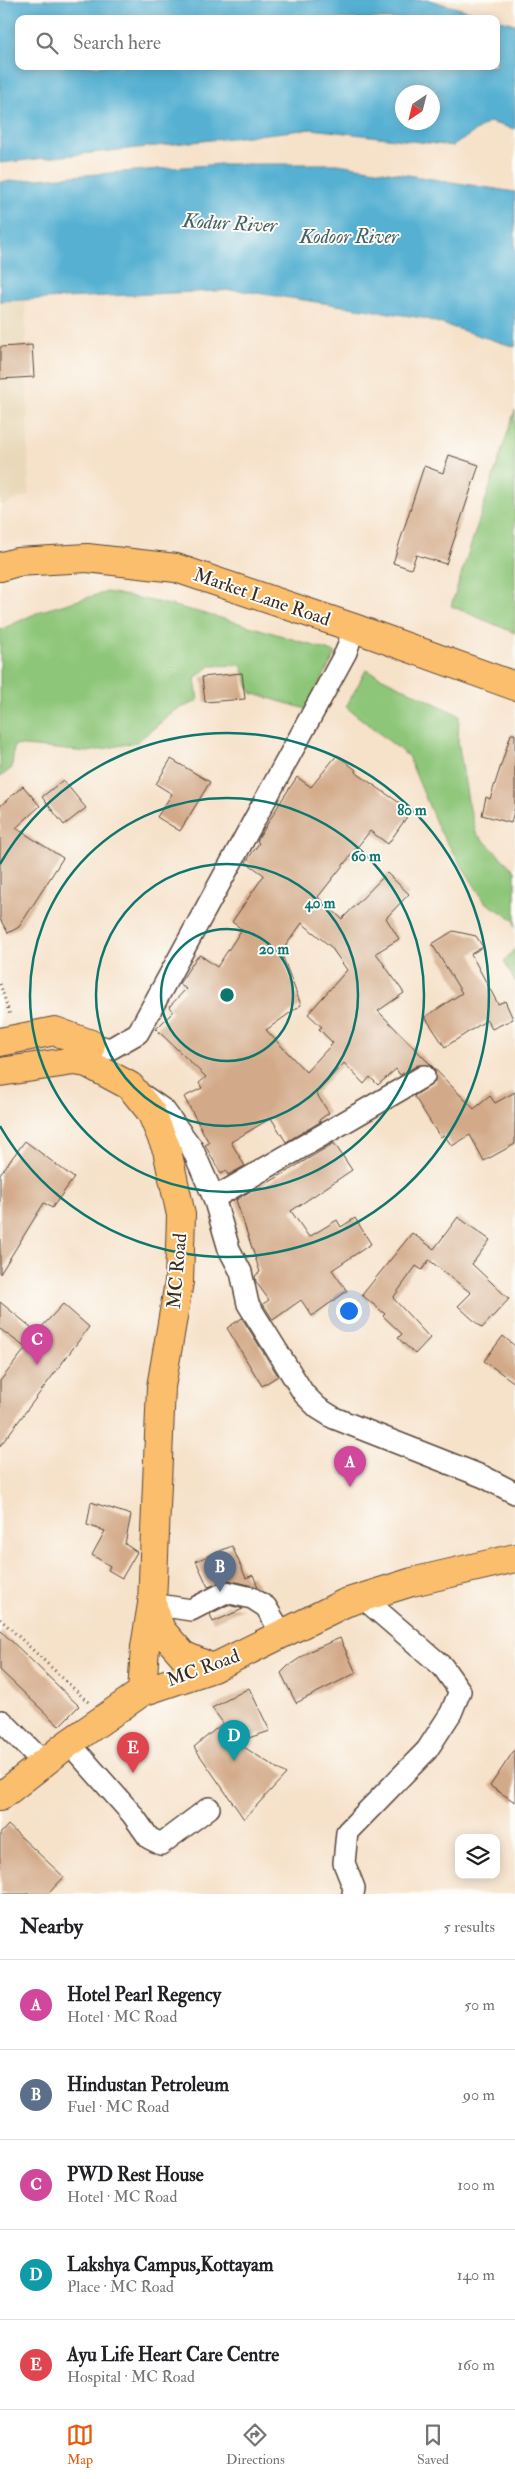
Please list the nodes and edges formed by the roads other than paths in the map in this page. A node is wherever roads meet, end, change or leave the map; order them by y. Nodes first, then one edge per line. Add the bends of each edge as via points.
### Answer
1 (0, 567) edge
2 (354, 628) junction
3 (515, 686) edge
4 (8, 1040) edge
5 (89, 1054) junction
6 (0, 1072) edge
7 (424, 1076) dead end
8 (130, 1086) junction
9 (214, 1198) junction
10 (515, 1493) edge
11 (515, 1558) edge
12 (362, 1597) junction
13 (152, 1604) junction
14 (282, 1634) junction
15 (213, 1668) junction
16 (142, 1692) junction
17 (2, 1721) dead end
18 (69, 1743) junction
19 (44, 1763) junction
20 (0, 1797) edge
21 (209, 1808) dead end
22 (353, 1894) edge

1 - 2 main road, Market Lane Road via 18,562 86,558 176,568
2 - 3 main road, Market Lane Road
2 - 5 street via 346,652 138,1033 110,1049
4 - 5 main road via 55,1031
5 - 6 main road, MC Road via 74,1061
5 - 8 main road, MC Road
7 - 9 street
8 - 9 street via 164,1110 192,1148
8 - 13 main road, MC Road via 151,1112 167,1150 181,1215 179,1282 161,1387
9 - 10 street via 229,1249 241,1272 248,1304 304,1394 318,1408 334,1418 484,1477
11 - 12 main road, MC Road
12 - 14 main road, MC Road
12 - 22 street via 443,1667 460,1692 451,1713 427,1750 347,1832 344,1863 354,1888
13 - 14 street via 191,1610 226,1592 252,1598 266,1607
13 - 15 main road via 161,1630 183,1655
13 - 16 main road
14 - 15 main road, MC Road
15 - 16 main road, MC Road
16 - 18 main road, MC Road
17 - 19 street
18 - 19 main road, MC Road
18 - 21 street via 149,1838 161,1844
19 - 20 main road, MC Road

